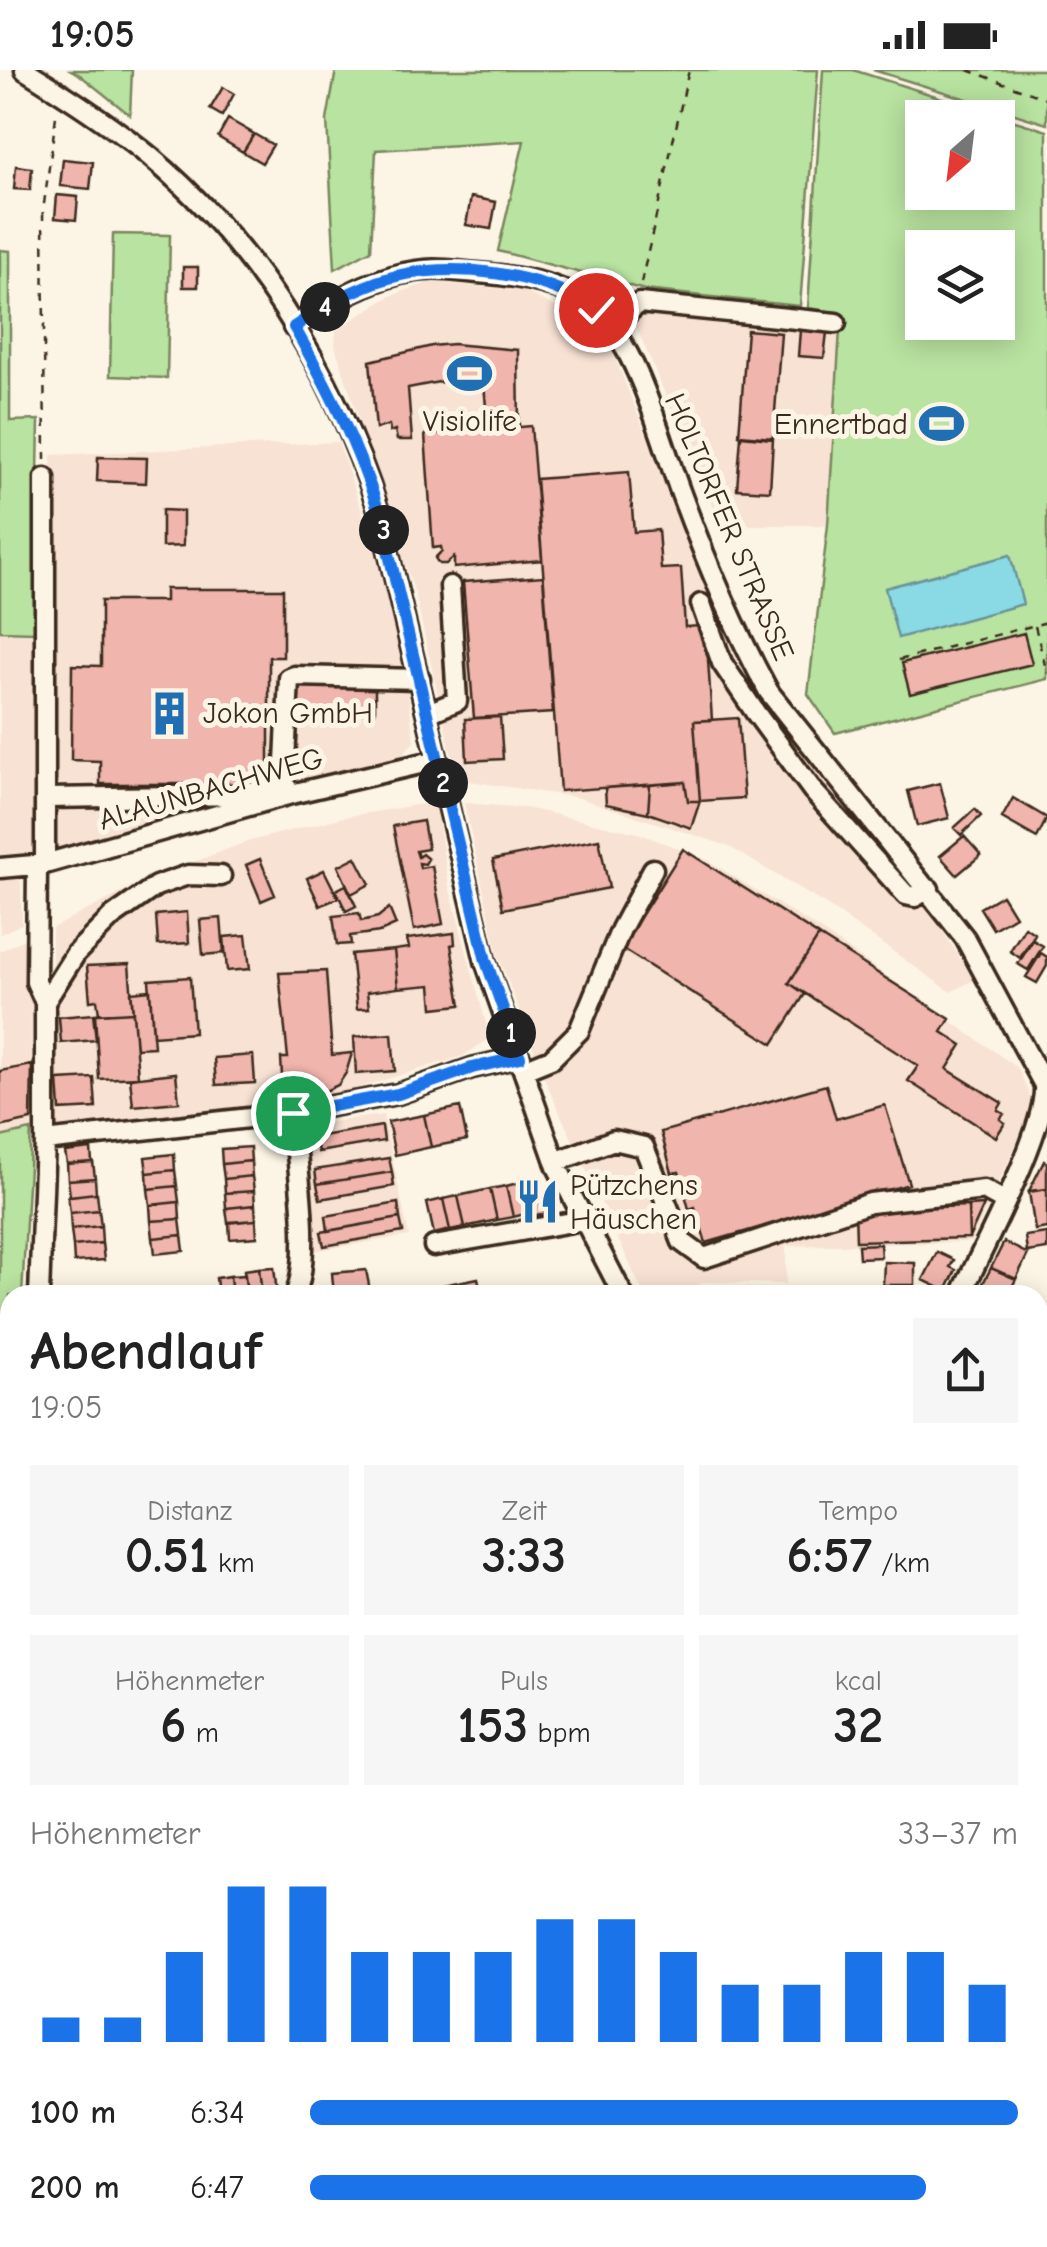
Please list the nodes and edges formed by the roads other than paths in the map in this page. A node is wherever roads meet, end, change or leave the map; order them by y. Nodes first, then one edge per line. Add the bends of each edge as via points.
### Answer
1 (25, 70) edge
2 (836, 323) dead end
3 (294, 327) junction
4 (612, 327) junction
5 (45, 478) road end
6 (450, 586) dead end
7 (701, 604) dead end
8 (420, 679) junction
9 (428, 713) junction
10 (438, 760) junction
11 (288, 788) junction
12 (46, 798) junction
13 (41, 865) junction
14 (0, 868) edge
15 (652, 869) dead end
16 (221, 876) dead end
17 (929, 889) junction
18 (45, 1002) junction
19 (522, 1064) junction
20 (1045, 1085) edge
21 (293, 1113) junction
22 (46, 1141) junction
23 (555, 1162) junction
24 (1004, 1201) junction
25 (584, 1220) junction
26 (434, 1246) dead end
27 (39, 1285) edge
28 (299, 1285) edge
29 (618, 1285) edge
30 (966, 1285) edge

1 - 3 street via 135,144 184,190 232,238
2 - 4 street via 640,303
3 - 4 street, HOLTORFER STRASSE via 361,288 425,270 508,276 562,289
3 - 8 street via 364,463
4 - 17 street, HOLTORFER STRASSE via 768,692
5 - 12 street
6 - 9 street via 457,701
7 - 17 street via 726,671 812,791 906,894
8 - 9 street
8 - 11 street via 289,678
9 - 10 street
10 - 11 street, ALAUNBACHWEG
10 - 19 street via 486,961
11 - 12 street via 240,795
11 - 13 street, ALAUNBACHWEG
12 - 13 street
13 - 14 street, ALAUNBACHWEG
13 - 18 street via 36,982
15 - 19 street via 579,1031 551,1059
16 - 18 street via 188,875 126,907 76,953
17 - 20 street, HOLTORFER STRASSE via 966,938
18 - 22 street
19 - 21 street via 472,1068 398,1094
19 - 23 street
20 - 24 street, HOLTORFER STRASSE via 1042,1116
21 - 22 street
21 - 28 street via 303,1243
22 - 27 street
23 - 24 street via 614,1140 644,1147 682,1242 704,1258 870,1203 984,1190
23 - 25 street
24 - 30 street, HOLTORFER STRASSE
25 - 26 street
25 - 29 street

